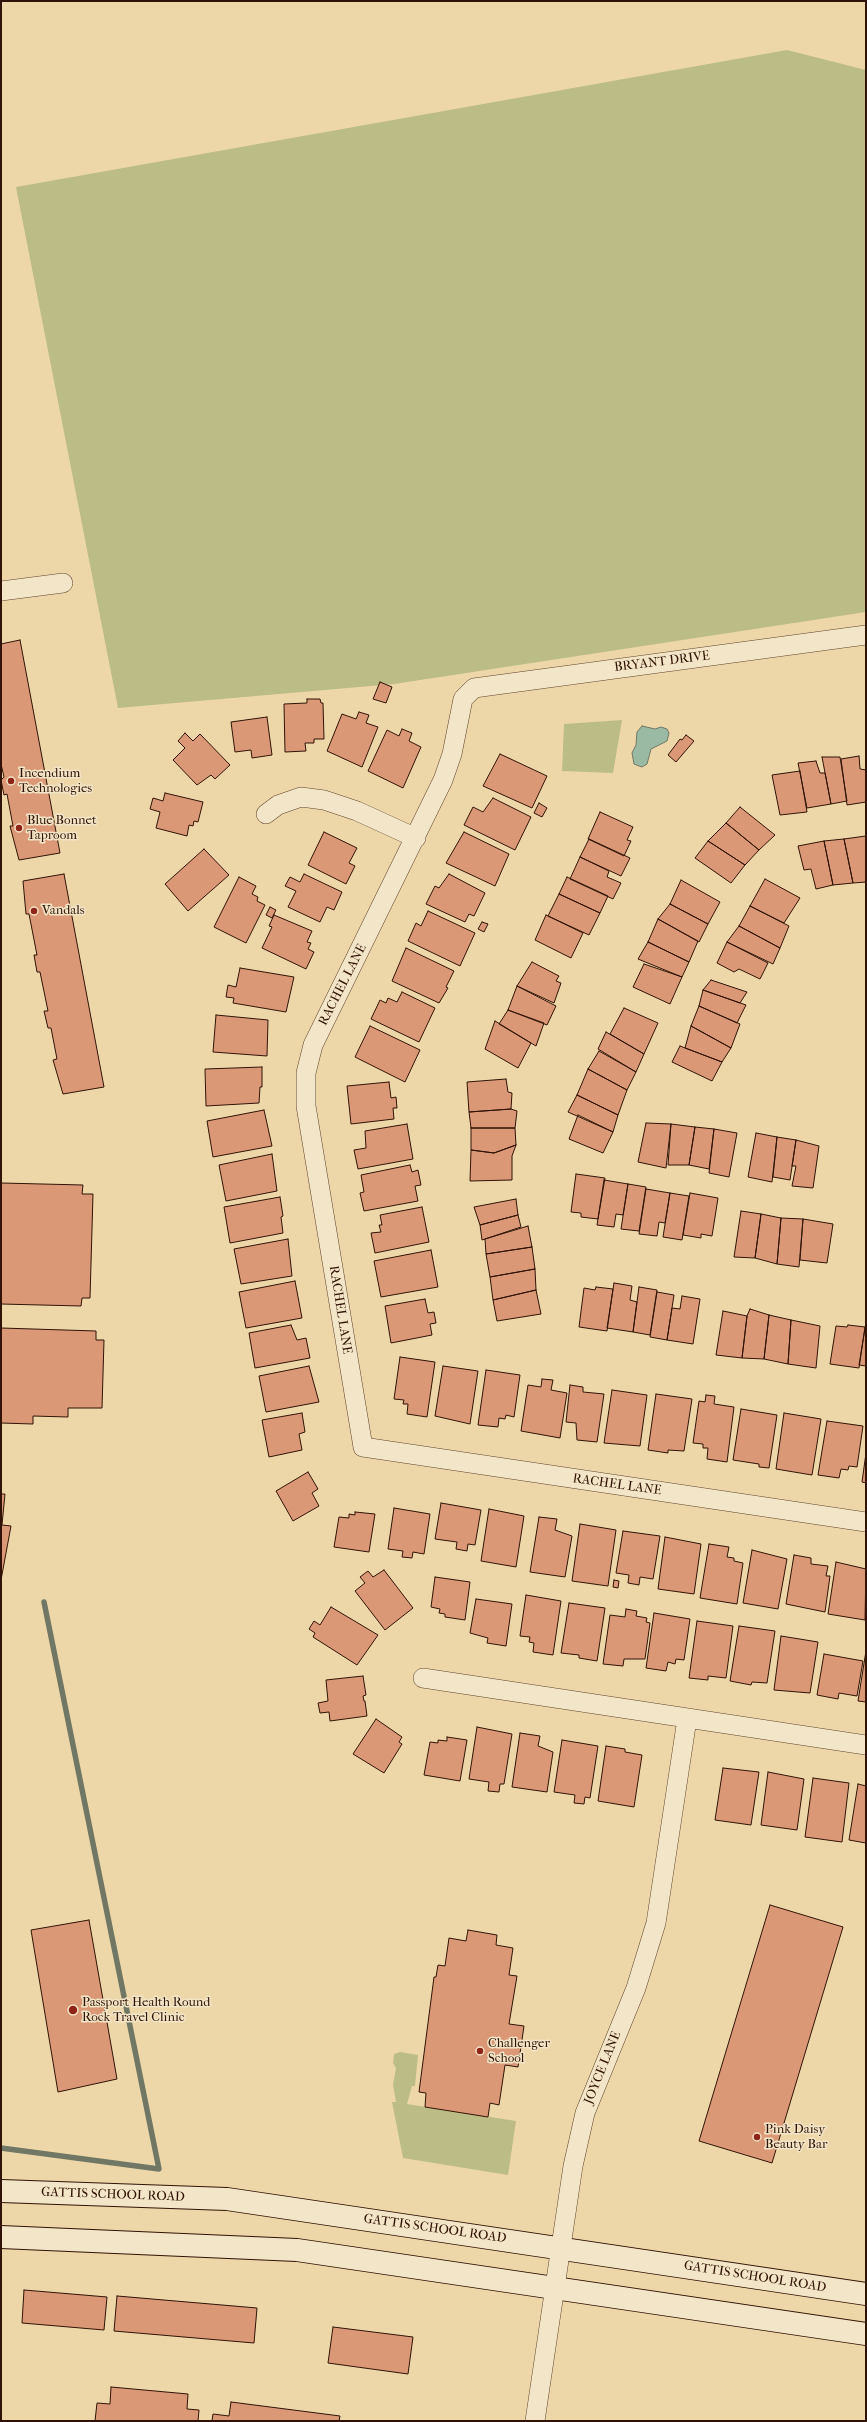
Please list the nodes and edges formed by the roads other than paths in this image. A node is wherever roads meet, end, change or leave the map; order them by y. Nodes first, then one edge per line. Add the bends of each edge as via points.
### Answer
1 (63, 583) dead end
2 (1, 591) edge
3 (866, 636) edge
4 (463, 699) joint
5 (266, 814) dead end
6 (416, 838) junction
7 (866, 1522) edge
8 (423, 1678) dead end
9 (687, 1719) junction
10 (866, 1744) edge
11 (1, 2191) edge
12 (1, 2237) edge
13 (561, 2247) junction
14 (556, 2289) junction
15 (866, 2294) edge
16 (866, 2334) edge
17 (535, 2421) edge

1 - 2 street
3 - 4 street, BRYANT DRIVE via 494,683 474,688
4 - 6 street, RACHEL LANE via 452,754
5 - 6 street via 278,805 301,797 324,800 357,811
6 - 7 street, RACHEL LANE via 312,1045 306,1074 306,1106 363,1447
8 - 9 street
9 - 10 street
9 - 13 street, JOYCE LANE via 656,1923 636,1988 585,2113 573,2166
11 - 13 main road, GATTIS SCHOOL ROAD via 227,2198
12 - 14 main road via 297,2250
13 - 14 street, JOYCE LANE
13 - 15 main road, GATTIS SCHOOL ROAD
14 - 16 main road
14 - 17 street, JOYCE LANE

